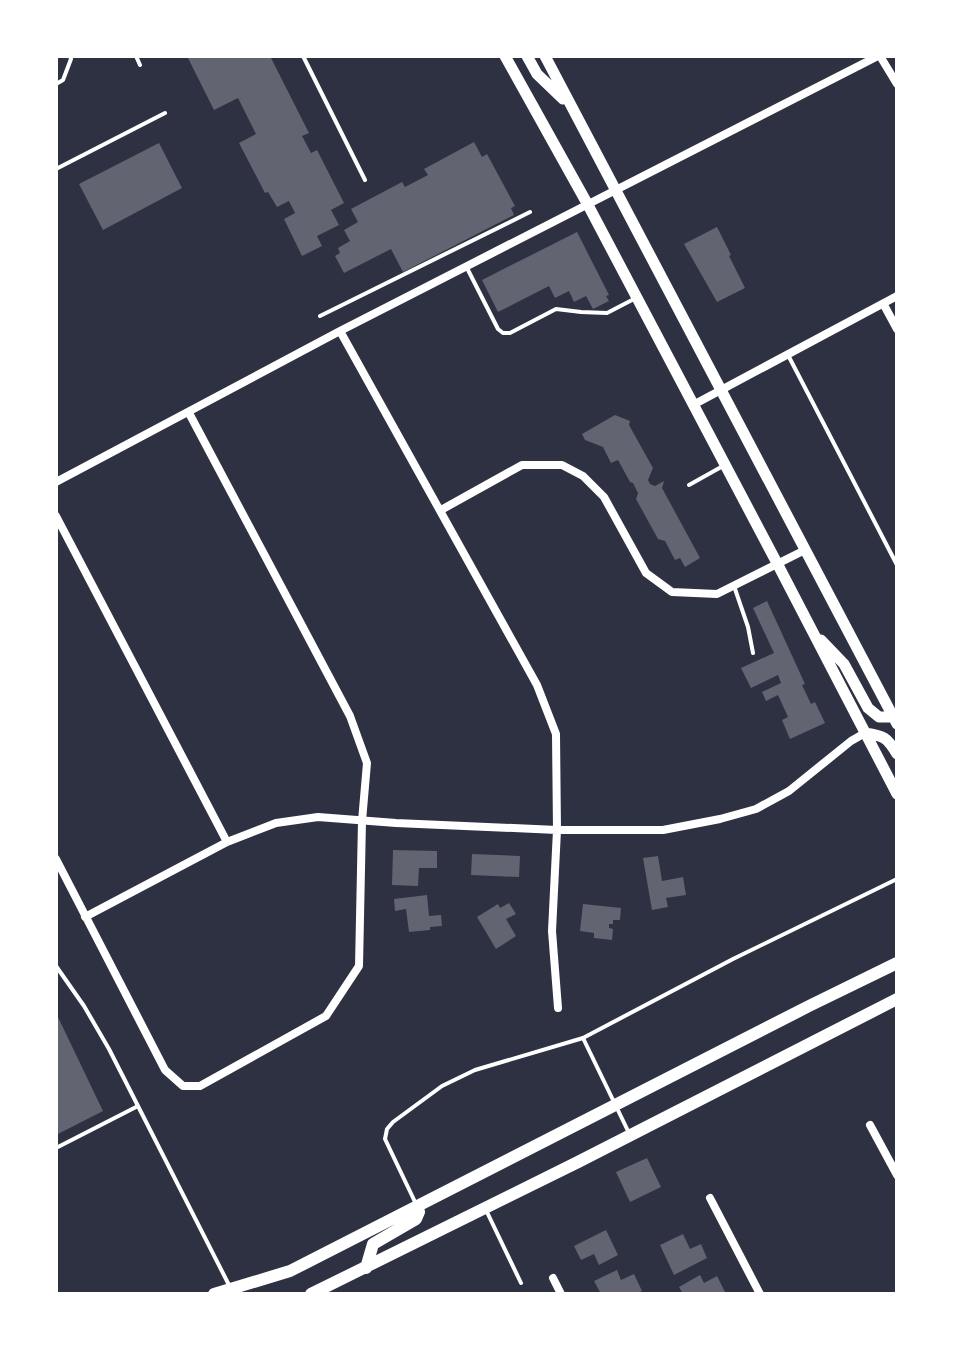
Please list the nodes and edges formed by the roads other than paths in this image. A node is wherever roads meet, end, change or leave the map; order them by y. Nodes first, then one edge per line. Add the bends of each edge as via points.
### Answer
1 (70, 56) edge
2 (136, 56) edge
3 (505, 56) edge
4 (527, 56) edge
5 (545, 56) edge
6 (852, 56) edge
7 (879, 56) edge
8 (306, 57) edge
9 (140, 65) dead end
10 (858, 67) junction
11 (56, 84) edge
12 (897, 84) edge
13 (572, 107) junction
14 (165, 113) dead end
15 (56, 169) edge
16 (365, 180) dead end
17 (617, 190) junction
18 (588, 205) junction
19 (530, 212) dead end
20 (467, 267) junction
21 (897, 296) edge
22 (636, 297) junction
23 (884, 305) junction
24 (320, 316) dead end
25 (897, 329) edge
26 (340, 331) junction
27 (788, 355) junction
28 (720, 390) junction
29 (693, 405) junction
30 (189, 413) junction
31 (725, 465) junction
32 (56, 482) edge
33 (689, 485) dead end
34 (441, 510) junction
35 (56, 516) edge
36 (805, 550) junction
37 (778, 565) junction
38 (897, 565) edge
39 (734, 586) junction
40 (812, 629) junction
41 (753, 653) dead end
42 (896, 719) edge
43 (865, 733) junction
44 (897, 754) edge
45 (897, 794) edge
46 (362, 821) junction
47 (557, 830) junction
48 (227, 842) junction
49 (56, 859) edge
50 (897, 879) edge
51 (85, 917) junction
52 (897, 963) edge
53 (56, 966) edge
54 (897, 999) edge
55 (558, 1008) dead end
56 (583, 1038) junction
57 (138, 1106) junction
58 (615, 1106) junction
59 (870, 1125) dead end
60 (630, 1136) junction
61 (56, 1148) edge
62 (897, 1175) edge
63 (710, 1198) dead end
64 (417, 1206) junction
65 (486, 1209) junction
66 (366, 1268) junction
67 (553, 1278) dead end
68 (521, 1283) dead end
69 (230, 1292) edge
70 (214, 1294) edge
71 (311, 1294) edge
72 (561, 1294) edge
73 (760, 1294) edge

1 - 11 lane via 63,80
2 - 9 lane
3 - 18 main road
4 - 13 main road via 537,74
5 - 13 main road
6 - 10 street
7 - 10 street
7 - 12 street
8 - 16 lane
10 - 17 street
13 - 17 main road
14 - 15 lane
17 - 18 street
17 - 28 main road
18 - 20 street
18 - 22 main road
19 - 24 lane
20 - 22 lane via 503,333 556,309 607,313
20 - 26 street
21 - 23 street
22 - 29 main road
23 - 25 street
23 - 27 street
26 - 30 street
26 - 34 street
27 - 28 street
27 - 38 lane
28 - 29 street
28 - 36 main road
29 - 31 main road
30 - 32 street
30 - 46 street via 350,716 367,763
31 - 33 lane
31 - 37 main road
34 - 39 street via 522,465 562,465 604,497 646,573 672,592 717,594
34 - 47 street via 537,685 556,734
35 - 48 street
36 - 37 street
36 - 42 main road
37 - 39 street
37 - 40 main road
39 - 41 lane
40 - 42 main road via 844,664 868,708 879,717
40 - 43 main road
43 - 44 main road via 883,736
43 - 45 main road
43 - 47 street via 789,791 756,809 663,830
46 - 47 street
46 - 48 street via 318,817 276,823
46 - 51 street via 359,966 326,1016 200,1086 183,1086 165,1070
47 - 55 street via 552,931
48 - 51 street
49 - 51 street
50 - 56 lane
52 - 58 main road
53 - 57 lane via 97,1027
54 - 60 main road
56 - 58 lane
56 - 64 lane via 475,1070 442,1086 393,1122 385,1139
57 - 61 lane
57 - 69 lane
58 - 60 lane
58 - 64 main road
59 - 62 street
60 - 65 main road
63 - 73 street
64 - 66 main road via 416,1219 373,1244
64 - 69 main road via 290,1271
65 - 66 main road
65 - 68 lane
66 - 71 main road
67 - 72 street
69 - 70 main road

